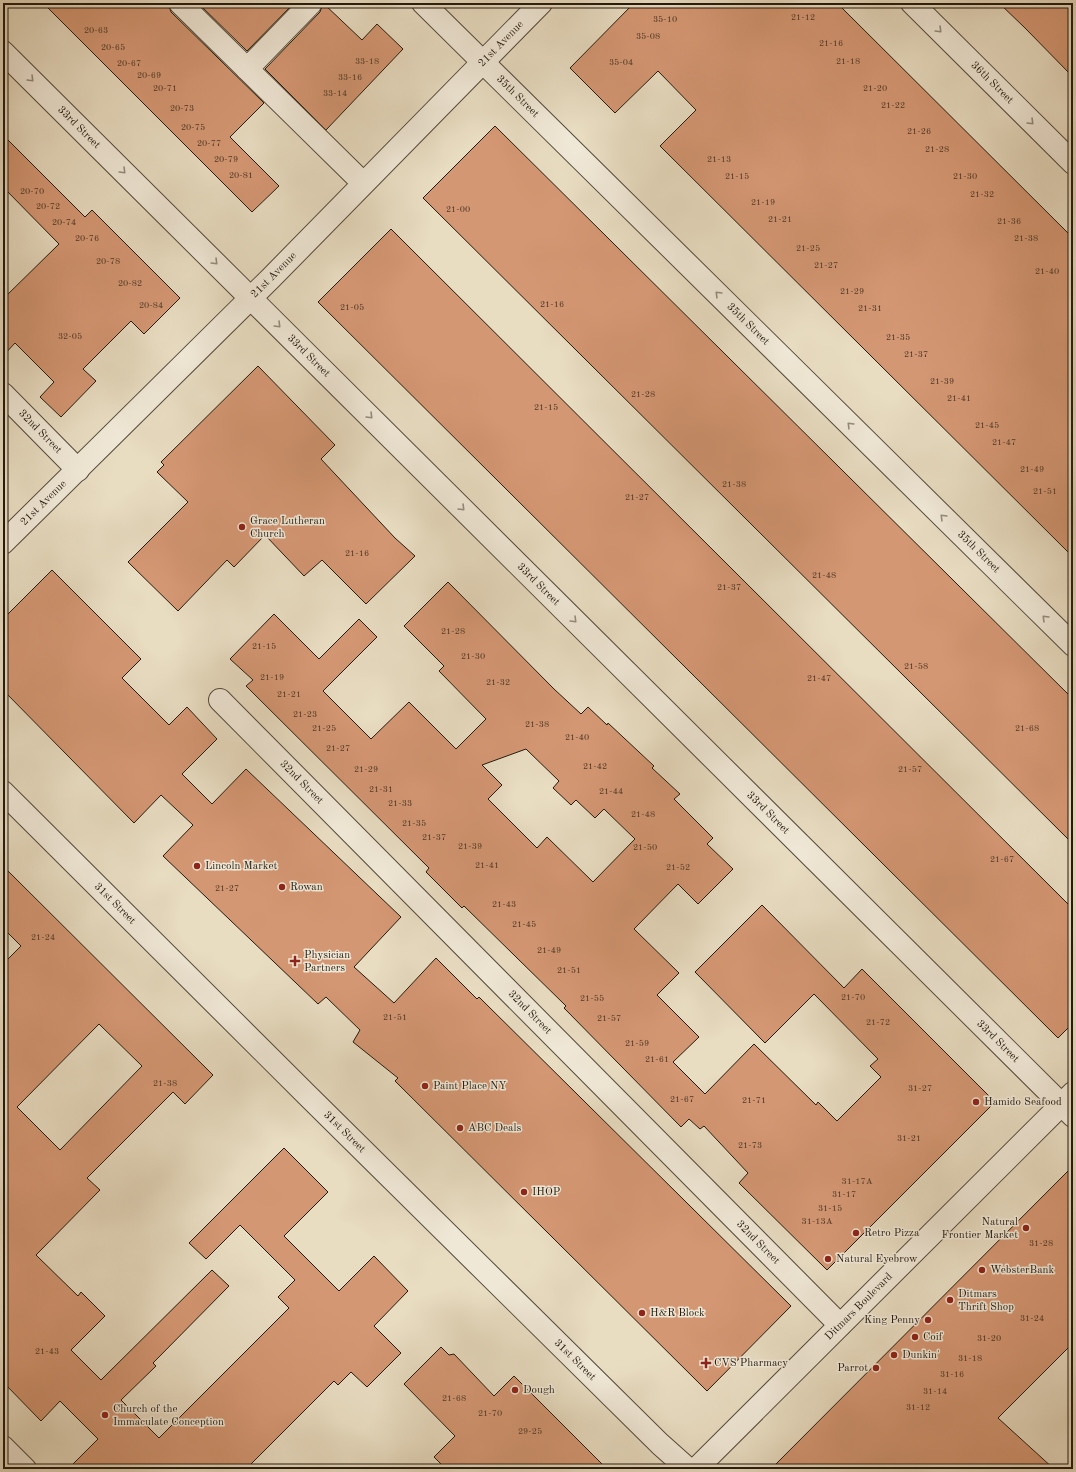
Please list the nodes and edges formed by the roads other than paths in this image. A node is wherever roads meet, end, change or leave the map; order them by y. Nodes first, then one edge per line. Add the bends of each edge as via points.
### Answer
1 (180, 3) edge
2 (311, 3) edge
3 (424, 3) edge
4 (541, 3) edge
5 (912, 3) edge
6 (3, 52) edge
7 (483, 62) junction
8 (247, 70) junction
9 (1073, 163) edge
10 (363, 183) junction
11 (250, 297) junction
12 (3, 394) edge
13 (78, 470) junction
14 (3, 543) edge
15 (1073, 645) edge
16 (220, 700) dead end
17 (3, 792) edge
18 (1069, 1105) edge
19 (840, 1325) junction
20 (3, 1447) edge
21 (25, 1469) edge
22 (688, 1469) edge
23 (696, 1469) edge

1 - 8 street
2 - 8 street
3 - 7 street, 35th Street
4 - 7 street, 21st Avenue
5 -> 9 street, 36th Street
6 -> 11 street, 33rd Street
7 - 10 street, 21st Avenue
15 -> 7 street, 35th Street
8 - 10 street
10 - 11 street, 21st Avenue
11 - 13 street, 21st Avenue
11 -> 18 street, 33rd Street
12 - 13 street, 32nd Street
13 - 14 street, 21st Avenue
16 - 19 street, 32nd Street
17 - 22 street, 31st Street
18 - 19 street, Ditmars Boulevard
19 - 23 street, Ditmars Boulevard
20 - 21 street

